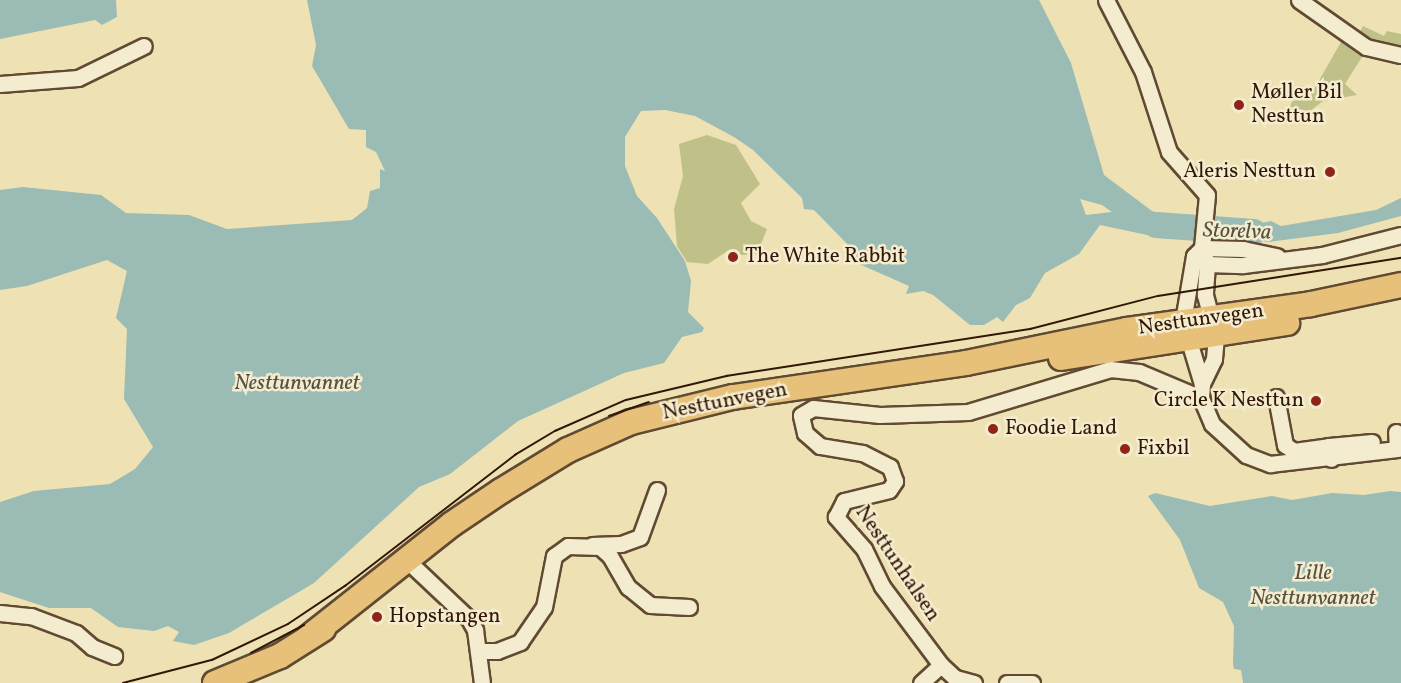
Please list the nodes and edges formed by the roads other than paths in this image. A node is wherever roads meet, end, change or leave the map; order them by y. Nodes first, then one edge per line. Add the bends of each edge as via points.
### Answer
1 (1106, 0) edge
2 (1299, 0) edge
3 (144, 46) dead end
4 (1401, 55) edge
5 (0, 84) edge
6 (1397, 237) edge
7 (1203, 245) junction
8 (1286, 258) junction
9 (1207, 264) junction
10 (1401, 285) edge
11 (1401, 298) edge
12 (1214, 327) junction
13 (1186, 330) junction
14 (1202, 391) junction
15 (1276, 397) dead end
16 (1396, 432) dead end
17 (1372, 442) dead end
18 (1330, 452) junction
19 (657, 490) dead end
20 (501, 492) junction
21 (592, 545) junction
22 (413, 566) junction
23 (689, 607) dead end
24 (0, 613) edge
25 (309, 637) junction
26 (479, 651) junction
27 (114, 656) dead end
28 (941, 665) junction
29 (215, 683) edge
30 (482, 683) edge
31 (921, 683) edge
32 (974, 683) edge
33 (1007, 683) edge
34 (1032, 683) edge

1 - 7 street via 1143,72 1168,152 1207,195
2 - 4 street via 1366,47
3 - 5 street via 78,78
6 - 8 street via 1322,255
7 - 8 street
7 - 9 street
7 - 13 street via 1194,256
8 - 9 street via 1243,265
9 - 12 street via 1205,295
10 - 12 main road, Nesttunvegen
11 - 12 main road, Nesttunvegen
12 - 13 main road, Nesttunvegen
12 - 14 street via 1214,359
13 - 14 street
13 - 20 main road, Nesttunvegen via 1085,355 966,363 662,412 595,436
14 - 18 street via 1212,424 1257,461 1284,464
14 - 28 street, Nesttunhalsen via 1139,372 1110,369 968,412 880,415 806,409 800,422 812,441 874,457 894,472 890,490 844,501 837,517 864,549 882,586
15 - 18 street via 1285,445 1294,451
16 - 18 street via 1397,449
17 - 18 street
19 - 21 street via 640,537 621,544
20 - 22 main road, Nesttunvegen
20 - 25 main road, Nesttunvegen via 452,524
21 - 23 street via 610,556 638,598 660,607
21 - 26 street via 568,546 554,556 544,607 520,642 497,651
22 - 25 main road, Nesttunvegen via 374,598
22 - 26 street via 469,619
24 - 27 street via 31,616 76,633 92,647
25 - 29 main road, Nesttunvegen via 280,656
26 - 30 street
28 - 31 street
28 - 32 street, Nesttunhalsen via 955,678
33 - 34 street

